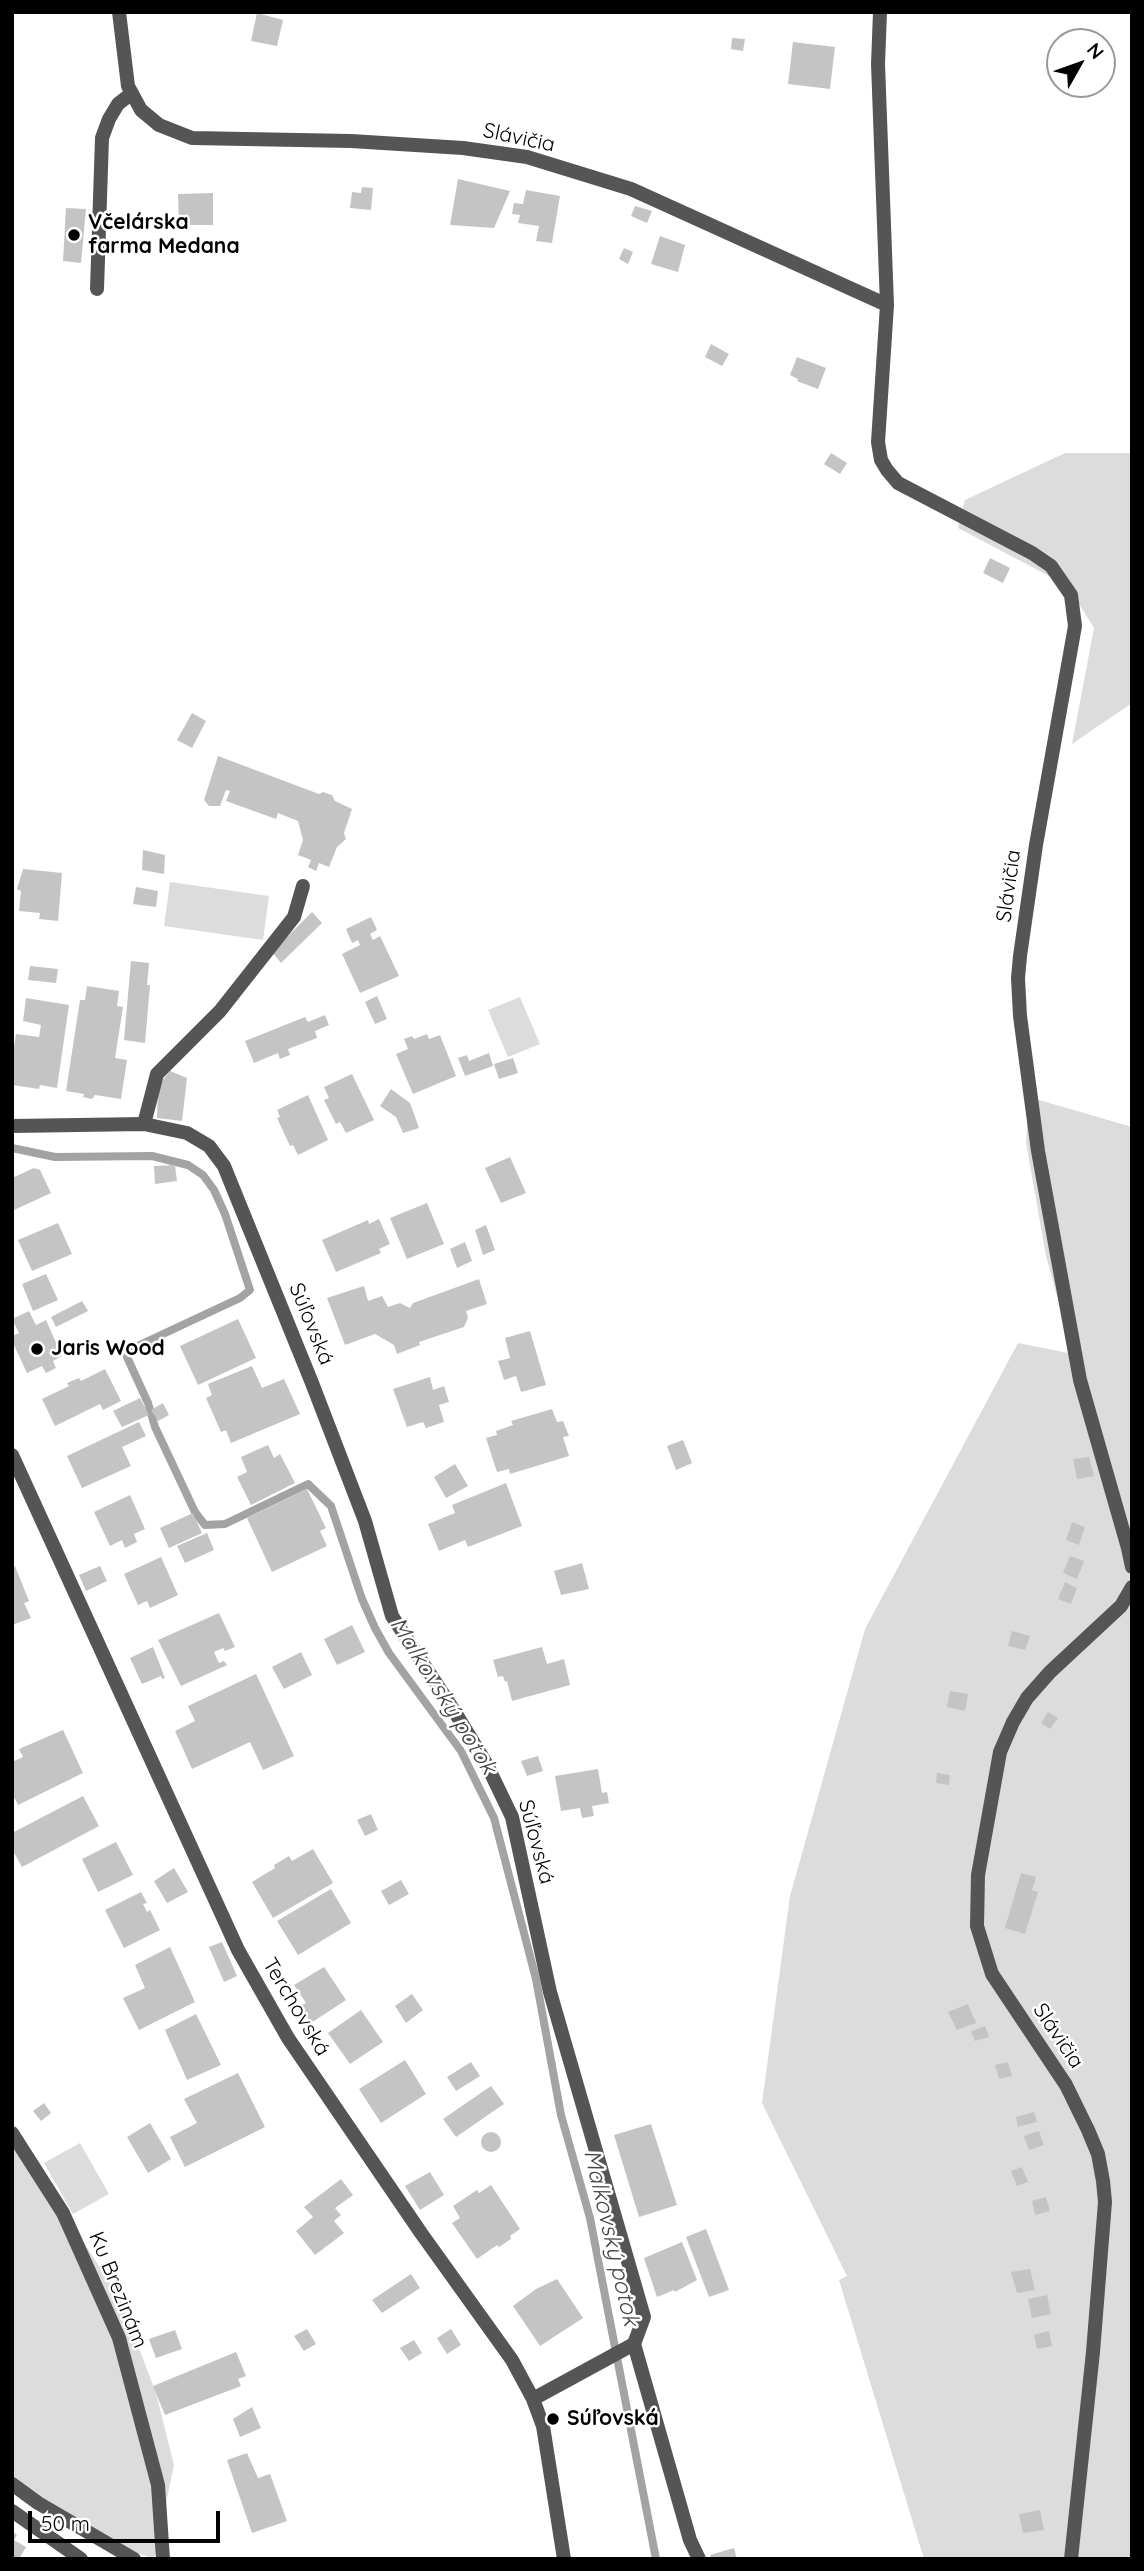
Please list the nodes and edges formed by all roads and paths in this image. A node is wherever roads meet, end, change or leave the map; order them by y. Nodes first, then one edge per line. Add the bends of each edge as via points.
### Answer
1 (119, 12) edge
2 (880, 12) edge
3 (132, 93) junction
4 (97, 289) dead end
5 (887, 305) junction
6 (303, 886) dead end
7 (144, 1124) junction
8 (12, 1126) edge
9 (12, 1455) edge
10 (1132, 1567) edge
11 (1132, 1587) edge
12 (12, 2133) edge
13 (634, 2344) junction
14 (533, 2399) junction
15 (12, 2484) edge
16 (12, 2511) edge
17 (81, 2559) edge
18 (134, 2559) edge
19 (163, 2559) edge
20 (564, 2559) edge
21 (699, 2559) edge
22 (1071, 2559) edge

1 - 3 street, Slávičia
2 - 5 street, Slávičia
3 - 4 street via 118,104 102,138
3 - 5 street, Slávičia via 141,110 159,125 192,138 351,141 527,157 631,188
5 - 10 street, Slávičia via 878,442 887,470 898,483 1032,553 1051,566 1071,595 1075,625 1022,944 1020,1016 1038,1151 1080,1380
6 - 7 street via 294,917 220,1012 157,1074
7 - 8 street, Súľovská
7 - 13 street, Súľovská via 187,1133 209,1146 224,1166 365,1521 392,1616 487,1765 512,1817 550,1992 645,2317
9 - 14 street, Terchovská via 237,1950 288,2038 512,2360
11 - 22 street, Slávičia via 1121,1606 1027,1698 1013,1722 1000,1752 978,1875 977,1926 992,1974 1066,2085 1098,2154 1103,2181 1093,2352
12 - 19 street, Ku Brezinám via 63,2213 119,2338 158,2485
13 - 14 street
13 - 21 street
14 - 20 street, Terchovská via 543,2426
15 - 18 street
16 - 17 street

